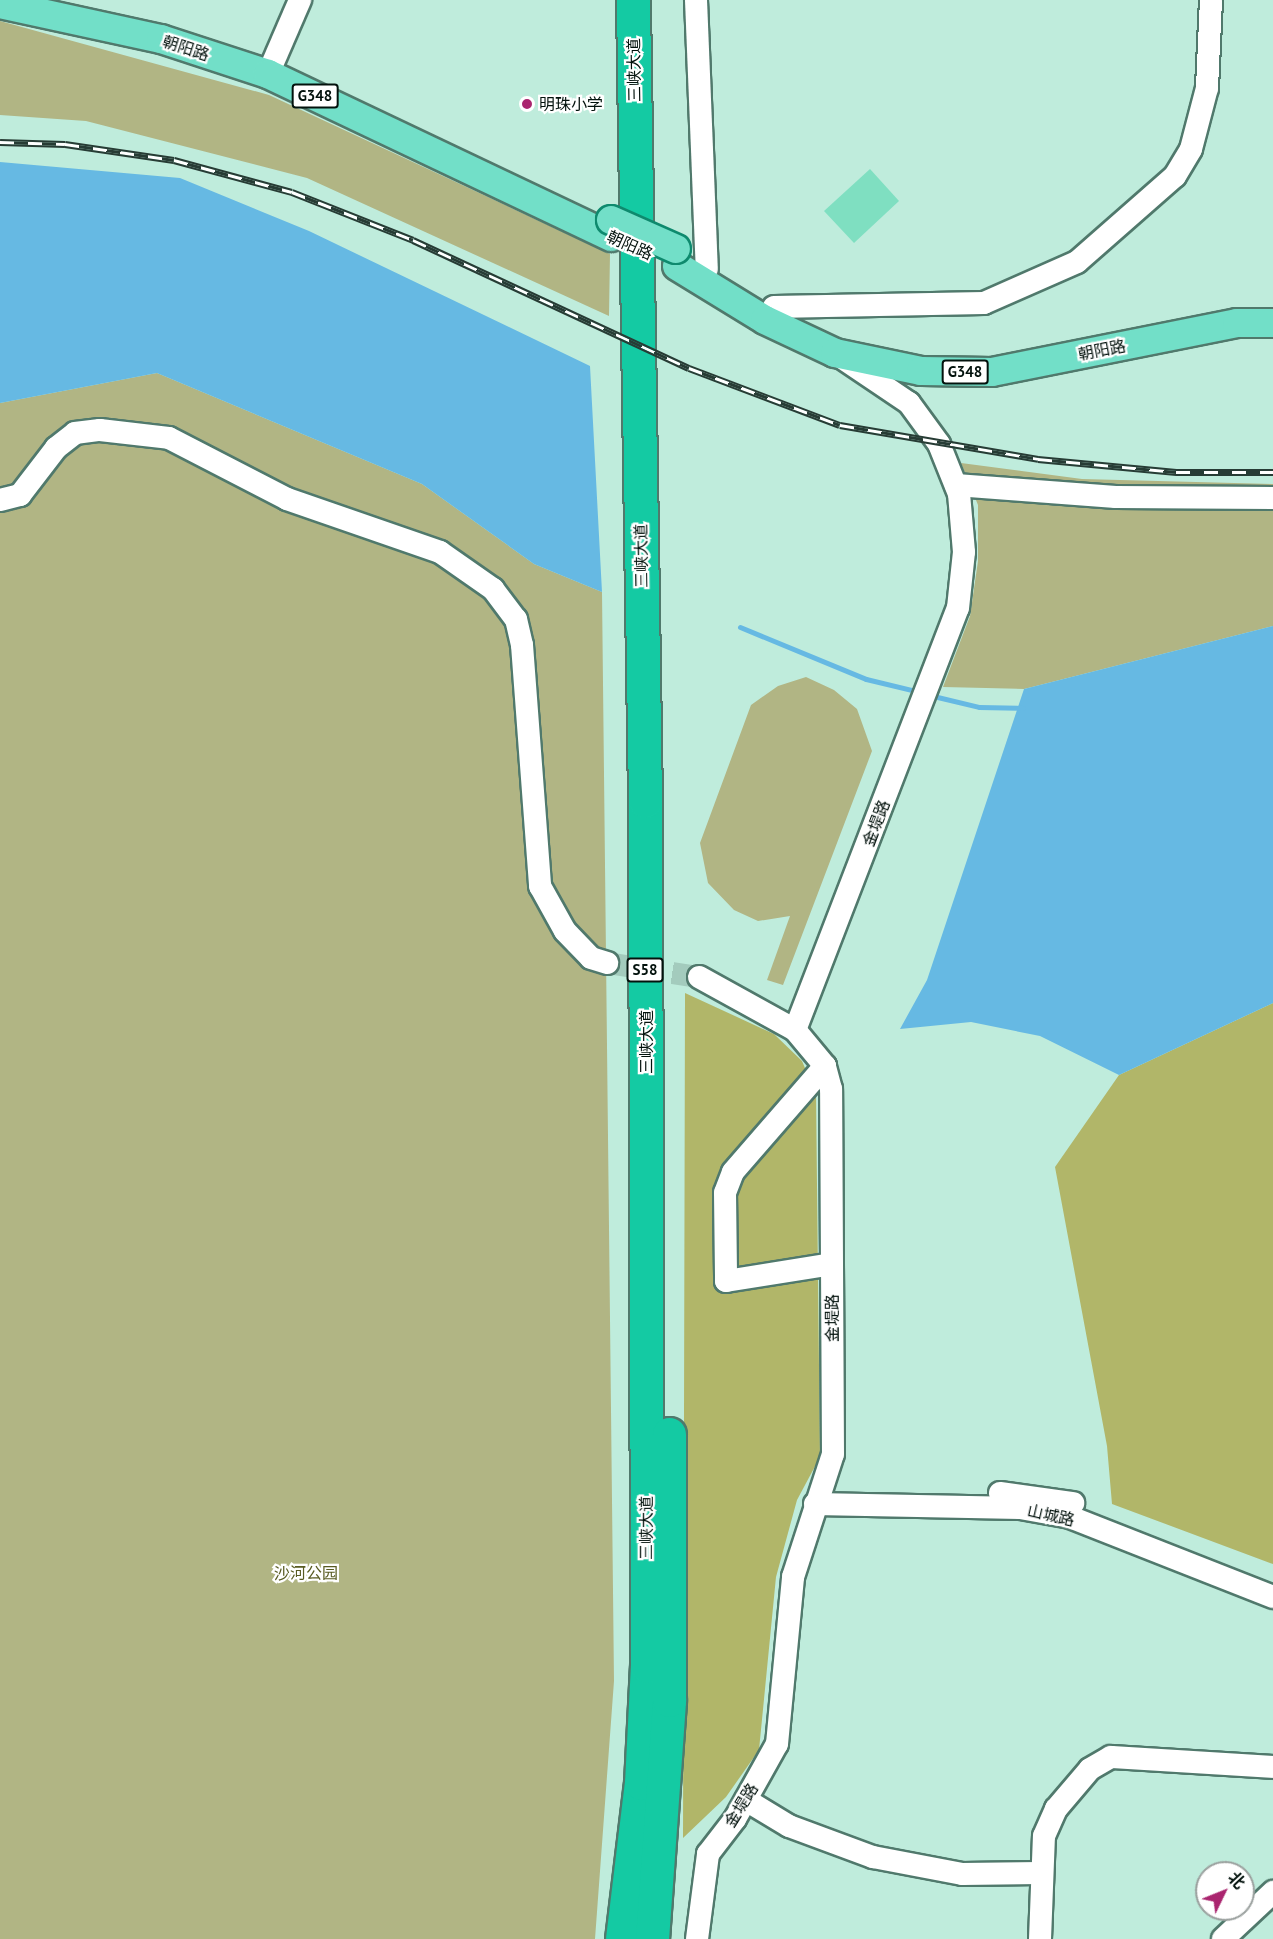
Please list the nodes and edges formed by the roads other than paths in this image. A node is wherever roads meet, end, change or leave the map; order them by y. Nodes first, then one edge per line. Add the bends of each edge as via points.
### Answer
1 (72, 0) edge
2 (300, 0) edge
3 (633, 0) edge
4 (656, 0) edge
5 (696, 0) edge
6 (1211, 0) edge
7 (0, 4) edge
8 (271, 66) junction
9 (677, 257) junction
10 (707, 269) junction
11 (1273, 303) edge
12 (774, 306) junction
13 (1273, 323) edge
14 (835, 353) junction
15 (956, 485) junction
16 (1273, 498) edge
17 (0, 500) edge
18 (607, 963) tunnel mouth
19 (699, 977) tunnel mouth
20 (795, 1030) junction
21 (825, 1066) junction
22 (832, 1264) junction
23 (818, 1496) junction
24 (1273, 1581) edge
25 (1273, 1597) edge
26 (1273, 1767) edge
27 (746, 1800) junction
28 (1040, 1873) junction
29 (1273, 1892) edge
30 (622, 1939) edge
31 (652, 1939) edge
32 (697, 1939) edge
33 (1040, 1939) edge
34 (1223, 1939) edge

1 - 8 main road, 朝阳路 / G348 via 176,25
2 - 8 street
3 - 30 highway, 三峡大道 / S58 via 645,801 647,1666 641,1783
4 - 31 highway, 三峡大道 / S58 via 670,1577 669,1700
5 - 10 street
6 - 12 street via 1207,88 1191,150 1175,176 1077,262 984,303
7 - 8 main road, 朝阳路 / G348
8 - 9 main road, 朝阳路 / G348
9 - 10 main road, 朝阳路 / G348
9 - 14 main road, 朝阳路 / G348 via 765,320
10 - 12 main road, 朝阳路 / G348
11 - 12 main road, 朝阳路 / G348 via 1240,303 998,352 926,353 842,335
13 - 14 main road, 朝阳路 / G348 via 1237,322 992,372 921,371
14 - 15 street via 909,403 939,444
15 - 16 street via 1116,497
15 - 20 street, 金堤路 via 964,552 958,608
17 - 18 street via 20,495 56,448 75,434 99,430 170,438 287,499 440,552 493,589 516,619 522,645 540,886 566,931 591,958
19 - 20 street
20 - 21 street, 金堤路
21 - 22 street, 金堤路 via 831,1089
21 - 22 street via 733,1172 725,1193 726,1281
22 - 23 street, 金堤路 via 833,1454
23 - 24 street, 山城路 via 1032,1493 1071,1502
23 - 25 street, 山城路 via 1020,1508 1070,1517
23 - 27 street, 金堤路 via 793,1577 777,1744
26 - 28 street via 1111,1757 1090,1769 1056,1809 1044,1836
27 - 28 street via 789,1826 873,1857 962,1874
27 - 32 street, 金堤路 via 708,1854
28 - 33 street
29 - 34 street

